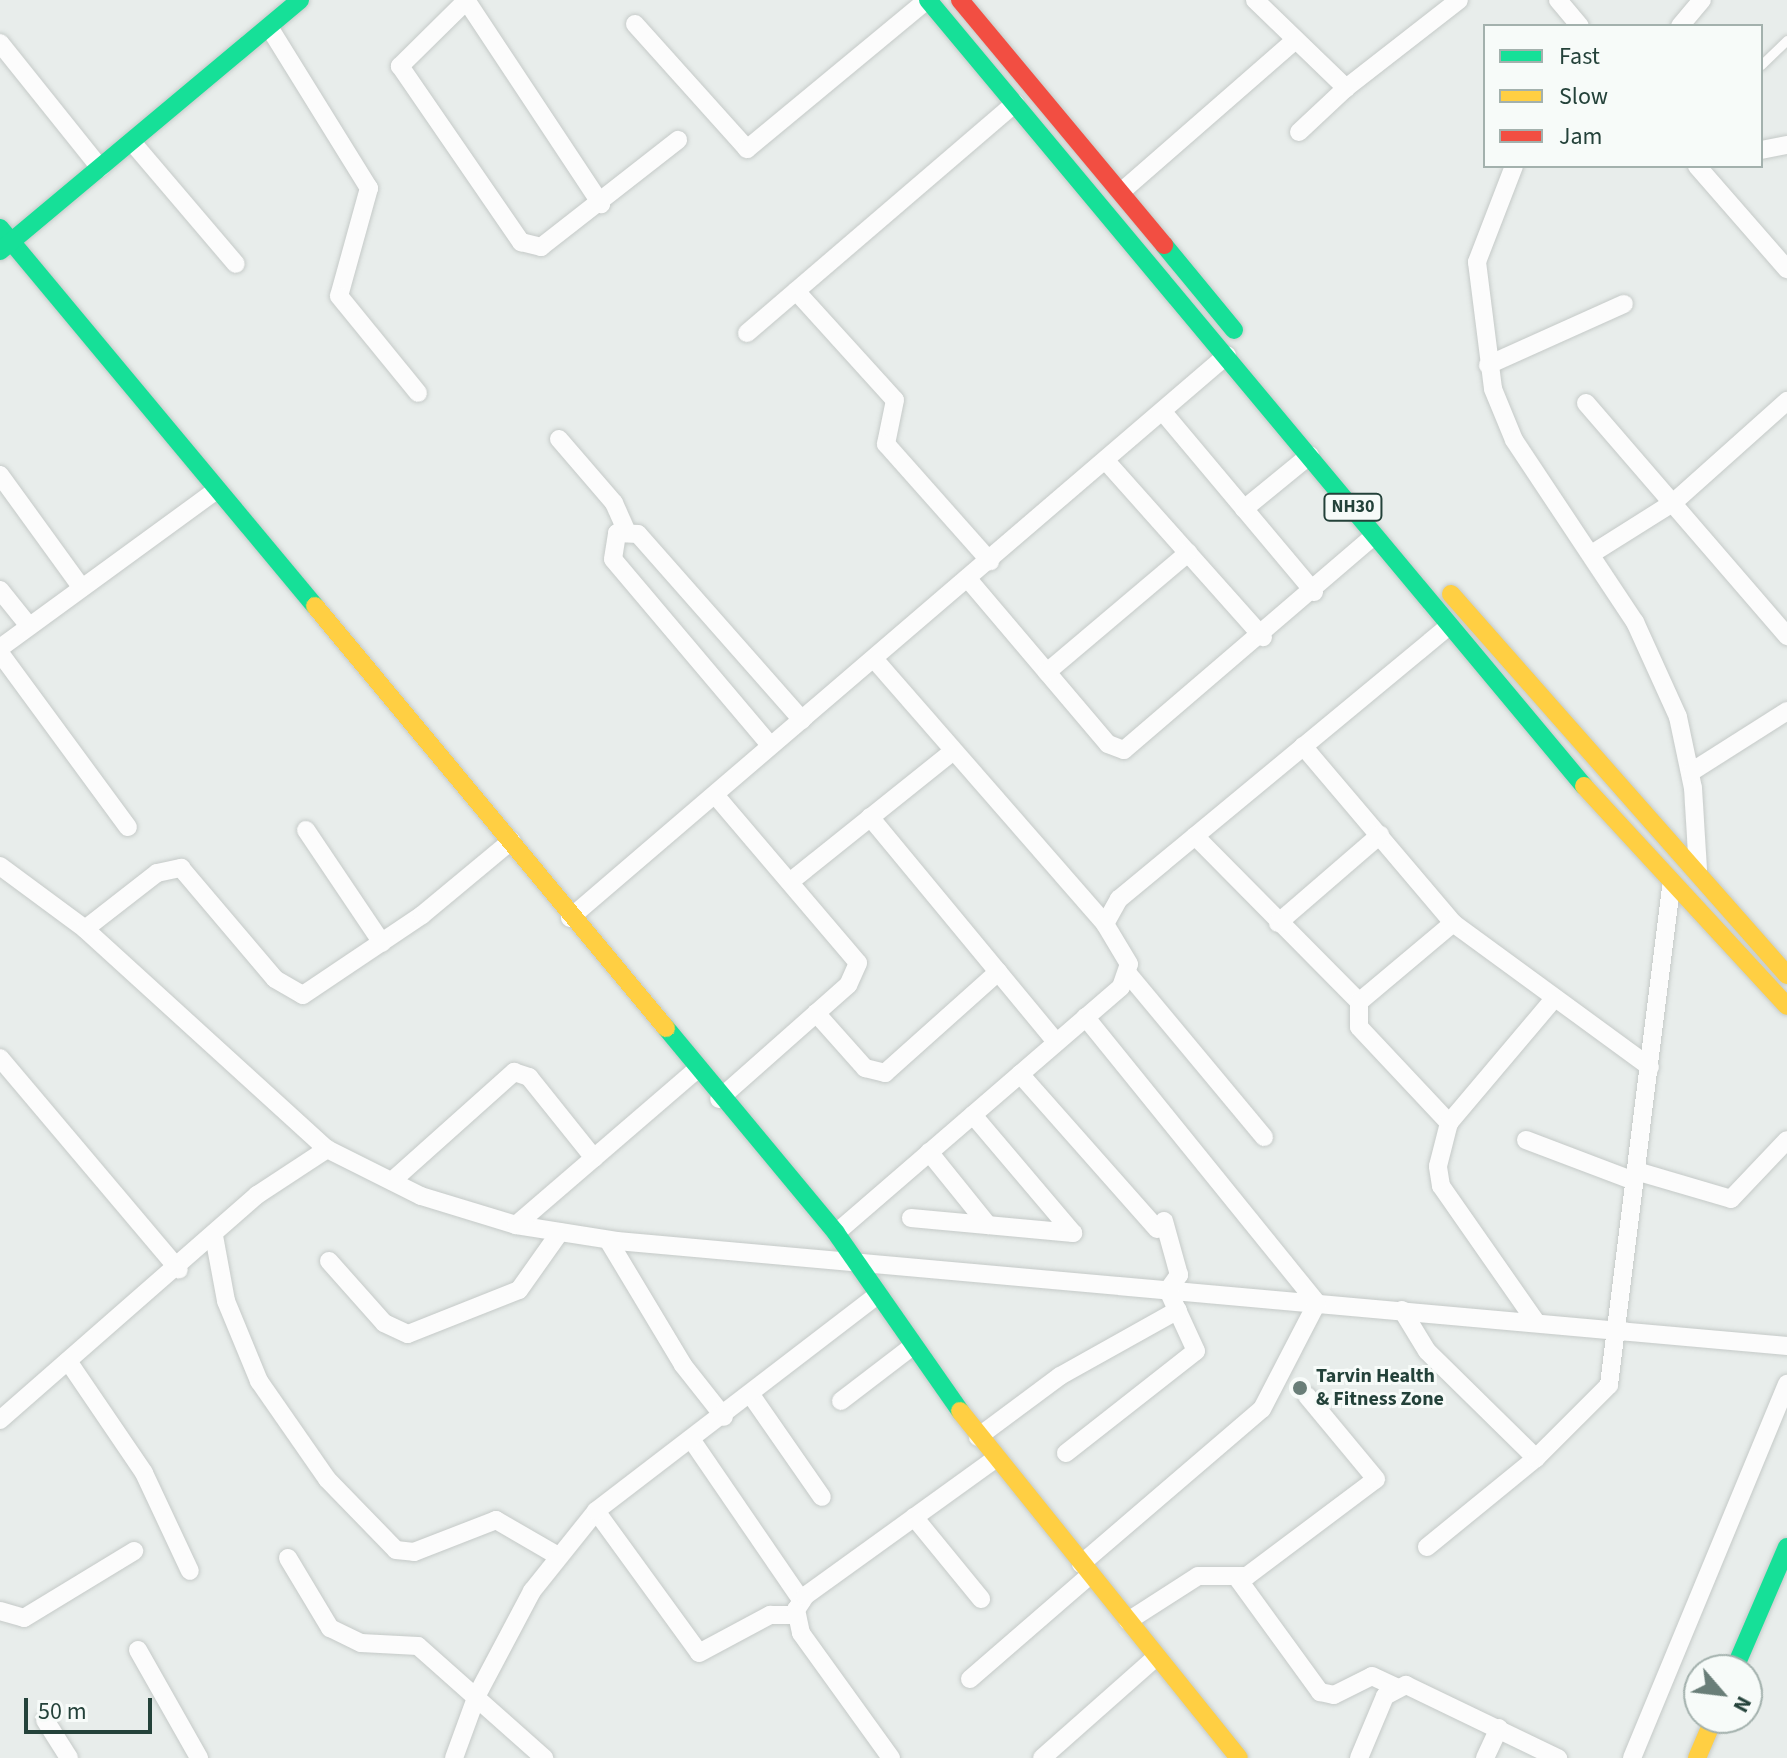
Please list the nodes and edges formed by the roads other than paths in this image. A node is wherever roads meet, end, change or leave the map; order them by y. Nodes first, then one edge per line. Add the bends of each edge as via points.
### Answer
1 (300, 0) edge
2 (466, 0) edge
3 (928, 0) edge
4 (960, 0) edge
5 (1255, 0) edge
6 (1459, 0) edge
7 (1558, 0) edge
8 (1702, 0) edge
9 (635, 24) dead end
10 (1578, 24) edge
11 (1682, 24) edge
12 (269, 27) junction
13 (1787, 40) edge
14 (1293, 42) junction
15 (0, 43) edge
16 (1763, 63) edge
17 (1346, 88) junction
18 (1015, 103) junction
19 (1299, 132) dead end
20 (678, 140) dead end
21 (132, 142) junction
22 (1787, 145) edge
23 (1763, 150) edge
24 (100, 168) junction
25 (1513, 168) edge
26 (1699, 168) edge
27 (1121, 192) junction
28 (601, 204) junction
29 (4, 240) edge
30 (236, 264) dead end
31 (1787, 269) edge
32 (796, 291) junction
33 (1624, 304) dead end
34 (747, 333) dead end
35 (1252, 351) dead end
36 (1227, 355) junction
37 (1488, 365) junction
38 (418, 393) dead end
39 (1787, 401) edge
40 (1586, 403) dead end
41 (1163, 412) junction
42 (559, 439) dead end
43 (1310, 455) junction
44 (1106, 461) junction
45 (0, 475) edge
46 (217, 490) junction
47 (1674, 502) junction
48 (1244, 509) junction
49 (625, 528) junction
50 (1375, 535) junction
51 (1188, 553) junction
52 (1593, 553) junction
53 (1419, 554) dead end
54 (990, 561) junction
55 (968, 579) junction
56 (81, 587) junction
57 (0, 590) edge
58 (1314, 592) junction
59 (29, 626) junction
60 (1449, 626) junction
61 (1787, 636) edge
62 (1263, 637) junction
63 (0, 651) edge
64 (875, 660) junction
65 (1047, 672) junction
66 (1787, 711) edge
67 (802, 720) junction
68 (770, 745) junction
69 (1303, 746) junction
70 (953, 751) junction
71 (1691, 772) junction
72 (716, 796) junction
73 (870, 817) junction
74 (128, 827) dead end
75 (306, 830) dead end
76 (1380, 835) junction
77 (1195, 836) junction
78 (511, 841) junction
79 (0, 866) edge
80 (791, 881) junction
81 (1699, 883) junction
82 (1671, 887) junction
83 (570, 918) junction
84 (1278, 923) junction
85 (1453, 923) junction
86 (1105, 924) junction
87 (85, 929) junction
88 (382, 943) junction
89 (998, 972) junction
90 (1129, 975) junction
91 (1787, 975) edge
92 (1552, 1001) junction
93 (1359, 1002) junction
94 (1787, 1006) edge
95 (816, 1013) junction
96 (1085, 1017) junction
97 (1056, 1042) junction
98 (2, 1065) edge
99 (1650, 1067) junction
100 (696, 1070) junction
101 (1020, 1074) junction
102 (719, 1099) junction
103 (973, 1115) junction
104 (1449, 1123) junction
105 (1264, 1137) dead end
106 (1526, 1140) dead end
107 (1787, 1140) edge
108 (327, 1149) junction
109 (929, 1152) junction
110 (594, 1158) junction
111 (1635, 1176) junction
112 (392, 1181) junction
113 (911, 1218) dead end
114 (516, 1225) junction
115 (988, 1225) junction
116 (560, 1232) junction
117 (836, 1233) junction
118 (214, 1236) junction
119 (608, 1240) junction
120 (329, 1261) dead end
121 (857, 1262) junction
122 (179, 1270) junction
123 (1168, 1290) junction
124 (878, 1295) junction
125 (1317, 1303) junction
126 (1178, 1310) junction
127 (1402, 1310) junction
128 (1536, 1322) junction
129 (1614, 1330) junction
130 (1787, 1346) edge
131 (910, 1348) junction
132 (68, 1361) junction
133 (1787, 1384) edge
134 (751, 1395) junction
135 (1307, 1396) dead end
136 (841, 1401) dead end
137 (724, 1417) junction
138 (0, 1420) edge
139 (978, 1437) junction
140 (691, 1439) junction
141 (1066, 1453) dead end
142 (1536, 1458) junction
143 (995, 1459) junction
144 (822, 1497) dead end
145 (596, 1511) junction
146 (914, 1517) junction
147 (1427, 1547) dead end
148 (1787, 1547) edge
149 (134, 1551) dead end
150 (558, 1556) junction
151 (288, 1558) dead end
152 (1085, 1570) junction
153 (190, 1571) dead end
154 (1238, 1579) junction
155 (981, 1599) dead end
156 (799, 1608) junction
157 (0, 1611) edge
158 (1128, 1621) junction
159 (138, 1650) dead end
160 (1741, 1654) edge
161 (1155, 1658) junction
162 (970, 1679) dead end
163 (1396, 1687) junction
164 (477, 1695) junction
165 (45, 1720) dead end
166 (1499, 1728) junction
167 (1707, 1734) edge
168 (1064, 1751) edge
169 (69, 1758) edge
170 (199, 1758) edge
171 (454, 1758) edge
172 (544, 1758) edge
173 (891, 1758) edge
174 (1042, 1758) edge
175 (1239, 1758) edge
176 (1359, 1758) edge
177 (1485, 1758) edge
178 (1558, 1758) edge
179 (1632, 1758) edge
180 (1697, 1758) edge

1 - 12 main road
2 - 28 street
2 - 28 street via 404,55 403,74 521,242 541,247
3 - 9 street via 747,149
3 - 18 main road, NH30
4 - 27 main road
5 - 14 street
6 - 17 street
7 - 10 street
8 - 11 street
12 - 21 main road
12 - 38 street via 369,188 339,296
13 - 16 lane
14 - 17 street
14 - 27 street
15 - 24 street
17 - 19 street
18 - 32 street
18 - 36 main road, NH30
20 - 28 street
21 - 24 main road
21 - 30 street
22 - 23 street
24 - 29 main road
25 - 37 street via 1477,262
26 - 31 street
27 - 35 main road
29 - 46 main road
32 - 34 street
32 - 54 street via 895,400 886,444
33 - 37 street
36 - 41 street
36 - 43 main road, NH30
37 - 52 street via 1514,440
39 - 47 street
40 - 47 street
41 - 44 street
41 - 48 street
42 - 49 street via 614,503
43 - 48 street
43 - 50 main road, NH30
44 - 51 street
44 - 54 street
45 - 56 street
46 - 56 street
46 - 78 main road
47 - 52 street
47 - 61 street
48 - 58 street
49 - 67 street via 638,534
49 - 68 street via 611,543 613,559
50 - 58 street
50 - 60 main road, NH30
51 - 62 street
51 - 65 street
52 - 71 street via 1642,635 1678,717
53 - 81 main road
54 - 55 street
55 - 64 street
55 - 65 street
56 - 59 street
57 - 59 street
58 - 62 street
59 - 63 street
60 - 69 street
60 - 82 main road, NH30
62 - 65 street via 1124,750 1108,744
63 - 74 street
64 - 67 street
64 - 70 street
66 - 71 street
67 - 68 street
68 - 72 street
69 - 76 street
69 - 77 street
70 - 73 street
70 - 86 street
71 - 81 street
72 - 80 street
72 - 83 street
73 - 80 street
73 - 89 street
75 - 88 street
76 - 84 street
76 - 85 street
77 - 84 street
77 - 86 street via 1119,899
78 - 83 main road
78 - 88 street
79 - 87 street
80 - 95 street via 858,963 848,985
81 - 91 main road
82 - 94 main road, NH30
82 - 99 street
83 - 100 main road
84 - 93 street
85 - 92 street
85 - 93 street
86 - 90 street
87 - 88 street via 169,866 188,873 294,993 313,991
87 - 108 street
89 - 95 street via 885,1073 865,1068
89 - 97 street
90 - 96 street
90 - 105 street
92 - 99 street
92 - 104 street
93 - 104 street via 1359,1027
95 - 102 street
96 - 97 street
96 - 125 street
97 - 101 street
98 - 122 street
99 - 111 street
100 - 102 main road
100 - 110 street
101 - 103 street
101 - 123 street via 1161,1225 1179,1275
102 - 117 main road
103 - 109 street
103 - 115 street via 1073,1232
104 - 128 street via 1442,1139 1441,1186
106 - 111 street
107 - 111 street via 1731,1199
108 - 112 street
108 - 118 street via 284,1174
109 - 115 street
109 - 117 street
110 - 112 street via 529,1077 514,1072
110 - 114 street
111 - 129 street
112 - 114 street
113 - 115 street
114 - 116 street
116 - 119 street
116 - 120 street via 519,1290 408,1334 384,1323
117 - 121 main road
118 - 122 street
118 - 150 street via 226,1301 259,1381 327,1479 396,1550 414,1552 496,1520
119 - 121 street
119 - 137 street via 683,1365
121 - 123 street
121 - 124 main road
122 - 132 street
123 - 125 street
123 - 126 street
124 - 131 main road
124 - 134 street
125 - 127 street
125 - 152 street via 1262,1409
126 - 139 street via 1071,1369
126 - 141 street via 1195,1340 1192,1358
127 - 128 street
127 - 142 street via 1427,1351
128 - 129 street
129 - 130 street
129 - 142 street via 1605,1394
131 - 136 street
131 - 139 main road
132 - 138 street
132 - 153 street via 144,1473
133 - 179 street
134 - 137 street
134 - 144 street
135 - 154 street via 1376,1479
137 - 140 street
139 - 143 main road
140 - 145 street
140 - 156 street
142 - 147 street
143 - 146 street
143 - 152 main road
145 - 150 street
145 - 156 street via 699,1653 770,1615
146 - 155 street
146 - 156 street
148 - 160 main road
149 - 157 street via 24,1618
150 - 164 street
151 - 164 street via 330,1628 361,1643 409,1641
152 - 158 main road
152 - 162 street
154 - 158 street via 1198,1576
154 - 163 street via 1320,1692 1334,1695 1372,1676
156 - 173 street via 801,1633
158 - 161 main road
159 - 170 street
161 - 168 street
161 - 175 main road
163 - 166 street via 1415,1686
163 - 176 street
164 - 171 street
164 - 172 street
165 - 169 street
166 - 177 street
166 - 178 street
167 - 180 main road
168 - 174 street

